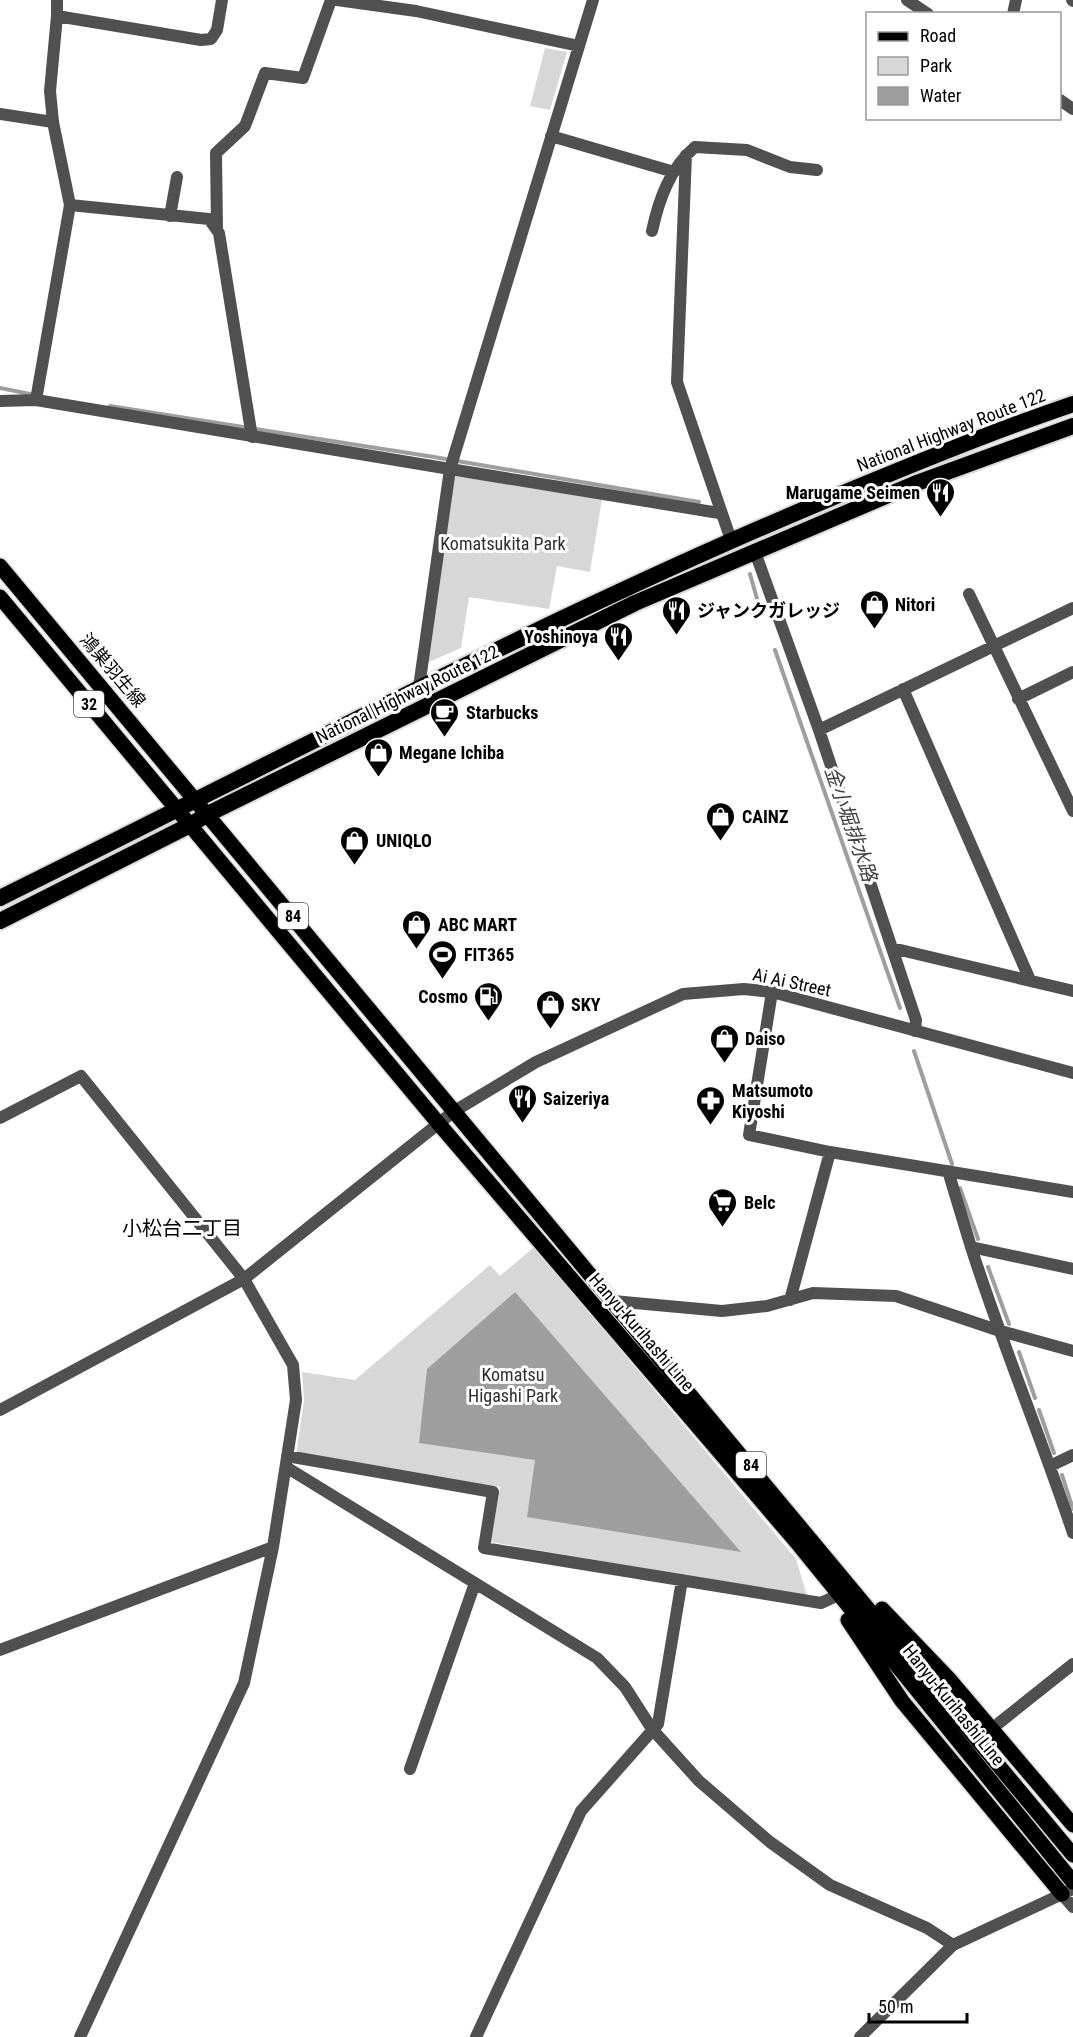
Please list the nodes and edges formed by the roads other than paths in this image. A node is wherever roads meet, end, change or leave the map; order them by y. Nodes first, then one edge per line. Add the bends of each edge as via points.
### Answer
1 (57, 0) edge
2 (222, 0) edge
3 (331, 0) edge
4 (337, 0) edge
5 (592, 0) edge
6 (907, 0) edge
7 (925, 12) edge
8 (57, 16) junction
9 (579, 46) junction
10 (0, 114) edge
11 (53, 122) junction
12 (551, 136) junction
13 (686, 155) junction
14 (817, 170) dead end
15 (674, 172) junction
16 (177, 177) dead end
17 (70, 205) junction
18 (170, 216) junction
19 (217, 229) junction
20 (652, 231) dead end
21 (36, 400) junction
22 (0, 401) edge
23 (1073, 404) edge
24 (1073, 426) edge
25 (252, 437) junction
26 (450, 469) junction
27 (720, 513) junction
28 (731, 540) junction
29 (755, 552) junction
30 (0, 566) edge
31 (969, 594) dead end
32 (0, 597) edge
33 (1073, 608) edge
34 (993, 646) junction
35 (1073, 672) edge
36 (419, 687) junction
37 (903, 689) junction
38 (1017, 699) junction
39 (819, 730) junction
40 (196, 800) junction
41 (177, 811) junction
42 (1073, 811) edge
43 (208, 813) junction
44 (190, 825) junction
45 (0, 898) edge
46 (0, 921) edge
47 (892, 948) junction
48 (1030, 980) junction
49 (1073, 991) edge
50 (772, 992) junction
51 (915, 1031) junction
52 (1073, 1073) edge
53 (453, 1112) junction
54 (0, 1118) edge
55 (439, 1124) junction
56 (830, 1152) junction
57 (948, 1171) junction
58 (1073, 1192) edge
59 (971, 1247) junction
60 (1073, 1269) edge
61 (244, 1279) junction
62 (790, 1299) junction
63 (613, 1301) junction
64 (997, 1330) junction
65 (1073, 1352) edge
66 (0, 1410) edge
67 (1073, 1455) edge
68 (286, 1462) junction
69 (1050, 1466) junction
70 (1073, 1533) edge
71 (803, 1538) junction
72 (273, 1547) junction
73 (682, 1580) junction
74 (475, 1583) junction
75 (834, 1597) junction
76 (0, 1650) edge
77 (1073, 1664) edge
78 (999, 1724) dead end
79 (652, 1729) junction
80 (410, 1769) dead end
81 (1073, 1825) edge
82 (1073, 1855) edge
83 (1073, 1882) edge
84 (1067, 1892) edge
85 (1073, 1907) edge
86 (953, 1945) junction
87 (80, 2037) edge
88 (476, 2037) edge
89 (860, 2037) edge

1 - 8 street
2 - 8 street via 217,30 211,39 201,40
3 - 19 street via 303,78 265,73 245,126 216,153
4 - 9 street via 416,11
5 - 9 street
6 - 7 street
8 - 11 street via 50,91
9 - 12 street
10 - 11 street
11 - 17 street
12 - 15 street
12 - 26 street
13 - 14 street via 695,147 747,150 790,167
13 - 15 street
13 - 27 street via 677,382
15 - 20 street via 660,199
16 - 18 street
17 - 18 street
17 - 21 street
18 - 19 street via 209,219
19 - 25 street
21 - 22 street
21 - 25 street
23 - 28 highway, National Highway Route 122 via 908,466
24 - 29 highway, National Highway Route 122 via 914,484
25 - 26 street
26 - 27 street
26 - 36 street
27 - 28 street
28 - 36 highway, National Highway Route 122
29 - 39 street
29 - 43 highway, National Highway Route 122 via 635,603
30 - 40 main road, 鴻巣羽生線 / 32
31 - 34 street
32 - 41 main road, 32
33 - 34 street
34 - 37 street
34 - 38 street
35 - 38 street
36 - 40 highway, National Highway Route 122
37 - 39 street
37 - 48 street
38 - 42 street
39 - 47 street
40 - 41 highway, National Highway Route 122
40 - 43 main road, Hanyu-Kurihashi Line / 84
41 - 44 main road, Hanyu-Kurihashi Line / 84
41 - 45 highway, National Highway Route 122
43 - 44 highway, National Highway Route 122
43 - 53 main road, Hanyu-Kurihashi Line / 84
44 - 46 highway, National Highway Route 122
44 - 55 main road, Hanyu-Kurihashi Line / 84
47 - 48 street
47 - 51 street via 916,1020
48 - 49 street
50 - 51 street, Ai Ai Street
50 - 53 street, Ai Ai Street via 744,989 683,994 536,1062
50 - 56 street via 749,1135
51 - 52 street, Ai Ai Street
53 - 55 street, Ai Ai Street
53 - 63 main road, Hanyu-Kurihashi Line / 84
54 - 61 street via 81,1076
55 - 61 street, Ai Ai Street
55 - 71 main road, Hanyu-Kurihashi Line / 84
56 - 57 street
56 - 62 street
57 - 58 street
57 - 59 street
59 - 60 street
59 - 64 street
61 - 66 street, Ai Ai Street
61 - 68 street via 293,1365 296,1400
62 - 63 street via 722,1311
62 - 64 street via 813,1293 896,1296
63 - 71 main road, Hanyu-Kurihashi Line / 84
64 - 65 street
64 - 69 street
67 - 69 street
68 - 72 street
68 - 73 street via 493,1492 484,1548
68 - 74 street
69 - 70 street
71 - 75 main road
71 - 81 main road via 951,1680
71 - 82 main road, Hanyu-Kurihashi Line / 84
71 - 83 main road, Hanyu-Kurihashi Line / 84
72 - 76 street
72 - 87 street via 244,1683
73 - 75 street via 821,1603
73 - 79 street via 658,1724
74 - 79 street via 597,1658 625,1687
74 - 80 street
75 - 84 main road via 902,1701
77 - 78 street
79 - 86 street via 699,1781 770,1842 830,1885 927,1928
79 - 88 street via 581,1811
84 - 85 street
84 - 86 street
86 - 89 street

